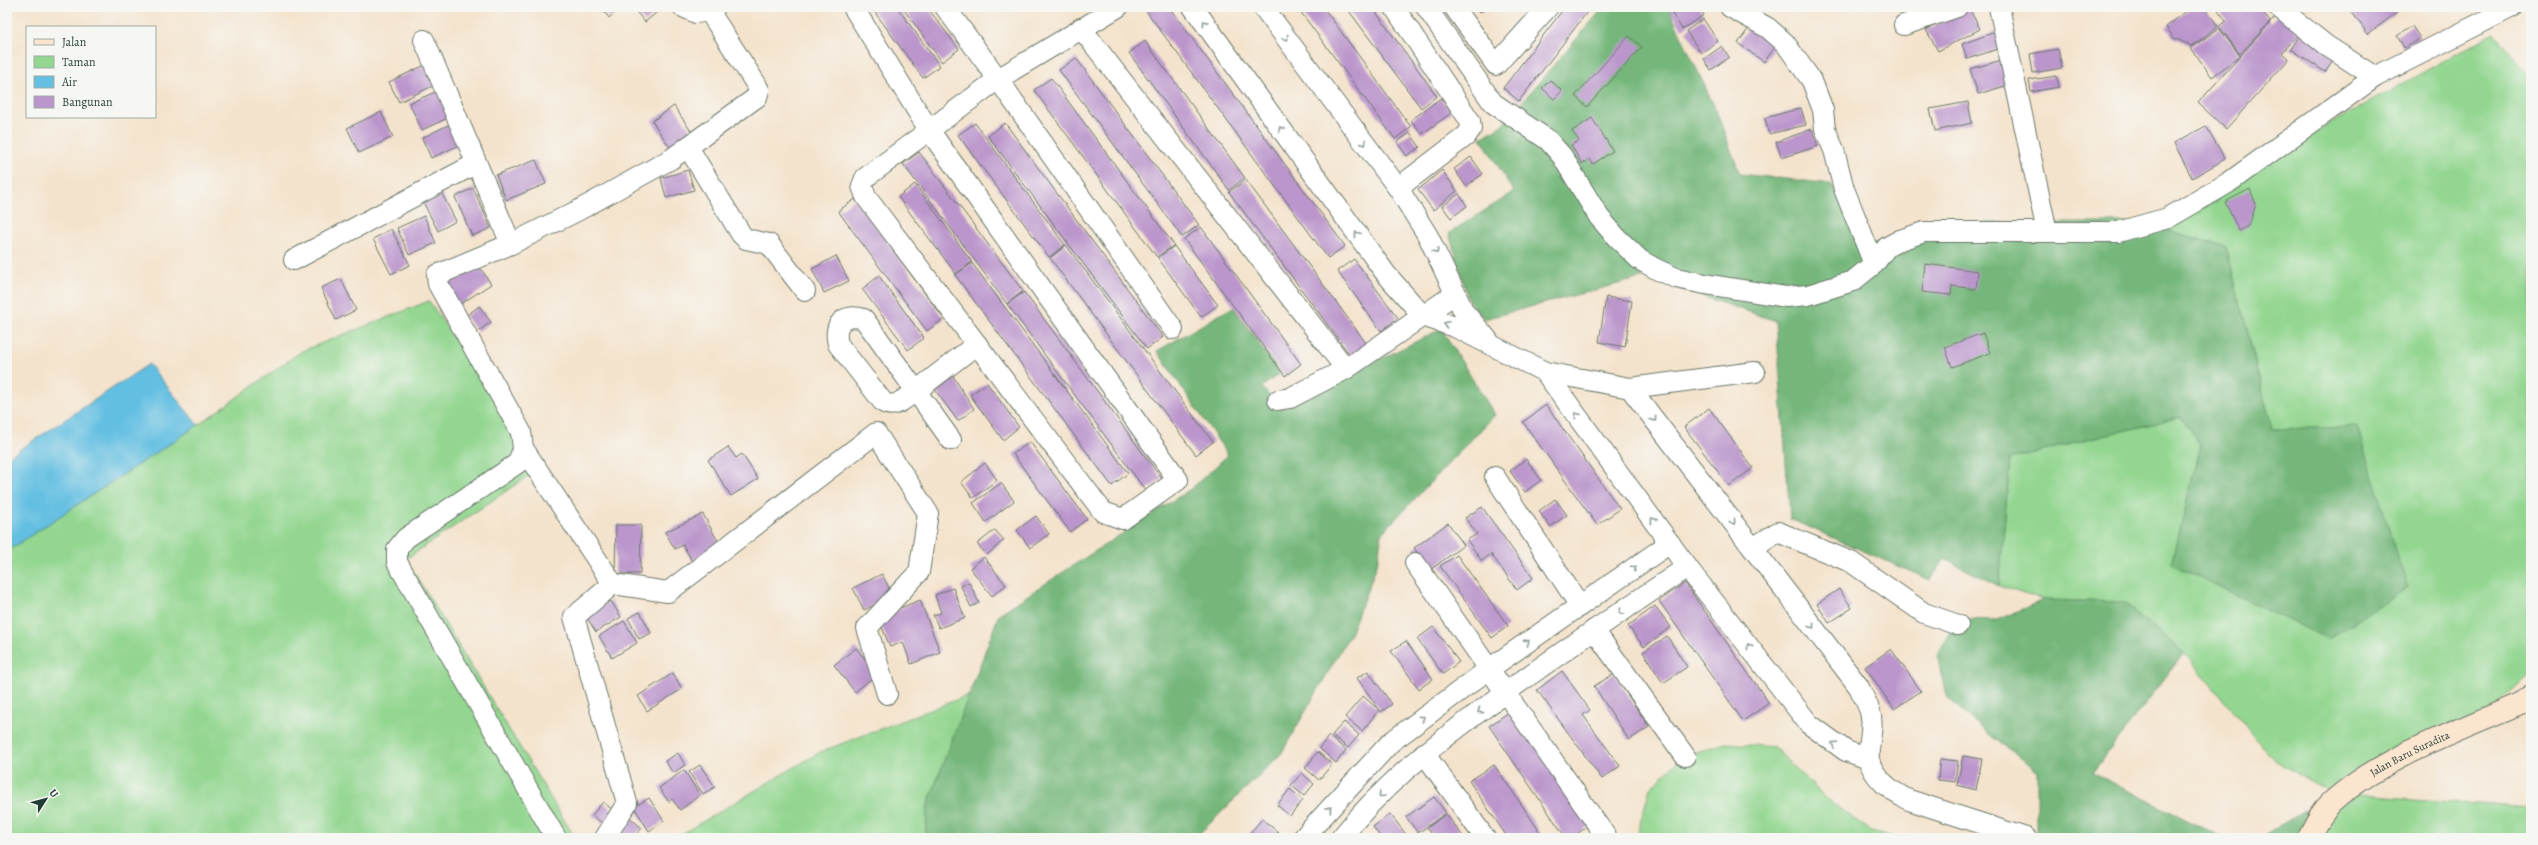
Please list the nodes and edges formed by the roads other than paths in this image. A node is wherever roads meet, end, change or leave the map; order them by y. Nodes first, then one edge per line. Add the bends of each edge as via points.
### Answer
1 (683, 7) edge
2 (854, 7) edge
3 (945, 7) edge
4 (1118, 7) edge
5 (1193, 7) edge
6 (1263, 7) edge
7 (1394, 7) edge
8 (1426, 7) edge
9 (1454, 7) edge
10 (1548, 7) edge
11 (1730, 7) edge
12 (1957, 7) edge
13 (1999, 7) edge
14 (2278, 7) edge
15 (2512, 7) edge
16 (712, 9) edge
17 (1904, 26) dead end
18 (1081, 28) junction
19 (424, 40) dead end
20 (2375, 77) junction
21 (998, 79) junction
22 (929, 130) junction
23 (688, 147) junction
24 (475, 164) junction
25 (1398, 188) junction
26 (2047, 232) junction
27 (511, 244) junction
28 (294, 260) dead end
29 (1874, 264) junction
30 (805, 291) dead end
31 (1456, 293) junction
32 (1423, 316) junction
33 (1173, 329) dead end
34 (977, 344) junction
35 (1494, 347) junction
36 (1346, 369) junction
37 (1545, 372) junction
38 (1755, 372) dead end
39 (1630, 388) junction
40 (1278, 400) dead end
41 (951, 440) dead end
42 (523, 448) junction
43 (1495, 477) dead end
44 (1670, 543) junction
45 (1753, 548) junction
46 (1415, 562) dead end
47 (1687, 567) junction
48 (613, 584) junction
49 (1580, 606) junction
50 (1958, 625) dead end
51 (1594, 630) junction
52 (1489, 669) junction
53 (1504, 693) junction
54 (887, 694) dead end
55 (2531, 696) edge
56 (1424, 753) junction
57 (1685, 756) dead end
58 (1869, 759) junction
59 (1347, 836) edge
60 (556, 838) edge
61 (605, 838) edge
62 (1303, 838) edge
63 (1485, 838) edge
64 (1607, 838) edge
65 (2026, 838) edge
66 (2309, 838) edge

1 - 16 street via 696,13
2 - 22 street
3 - 21 street
4 - 18 street
32 -> 5 street via 1386,274
6 -> 25 street
7 - 25 street via 1470,120 1471,129 1466,136
8 - 29 street via 1493,103 1548,140 1562,156 1599,217 1617,238 1646,263 1676,278 1786,297 1808,295 1852,281
9 - 10 street via 1496,65
11 - 29 street via 1768,28 1785,43 1812,81 1823,110 1825,129 1834,150 1844,189
12 - 17 street
13 - 26 street
14 - 20 street via 2327,46
15 - 20 street
16 - 23 street via 759,90 756,97
18 - 21 street
18 - 36 street
19 - 24 street
20 - 26 street via 2228,184 2168,218 2118,232
21 - 22 street
21 - 33 street
22 - 34 street via 865,178 862,186 866,197
22 - 34 street via 1178,480 1123,519 1103,512
23 - 27 street via 579,210
23 - 30 street via 741,234 746,239 769,244
24 - 27 street
24 - 28 street
25 -> 31 street via 1428,236
26 - 29 street via 1924,232 1894,243
27 - 42 street via 437,275 438,284 521,432
31 - 32 street
31 - 35 street via 1464,312
35 -> 32 street
32 - 36 street
34 - 41 street via 916,390
35 - 37 street
36 - 40 street via 1290,398
37 - 39 street
44 -> 37 street
38 - 39 street
39 -> 45 street
42 - 48 street
42 - 60 street via 518,463 406,538 397,549 396,562 534,796
43 - 49 street
44 - 47 street
49 -> 44 street
45 - 50 street via 1778,532 1851,562 1924,612
45 -> 58 street via 1859,687 1870,713 1872,735
46 - 52 street
47 -> 51 street
58 -> 47 street via 1846,751 1809,724
48 - 54 street via 668,592 876,433 928,513 919,572 867,628
48 - 61 street via 574,617 627,803
52 -> 49 street
51 - 53 street
51 - 57 street
52 - 53 street
62 -> 52 street via 1390,742
53 -> 56 street
53 - 64 street
55 - 66 main road, Jalan Baru Suradita via 2520,704 2400,758 2360,781 2331,803 2313,827
56 -> 59 street via 1403,772
56 - 63 street
58 - 65 street via 1882,782 1898,795

